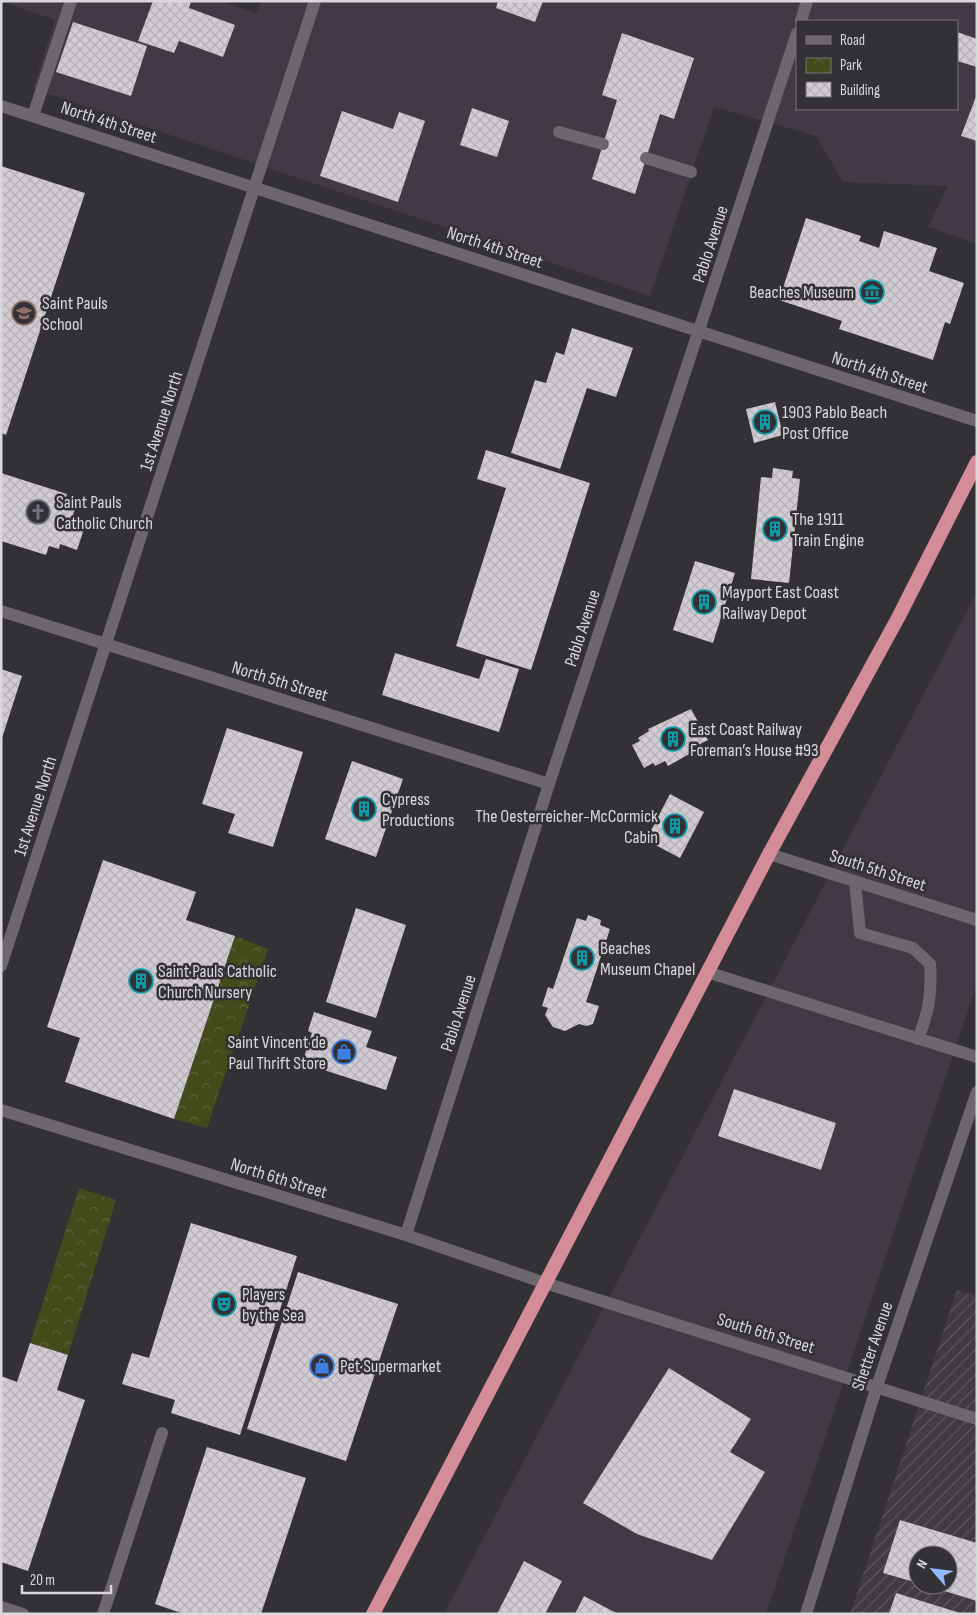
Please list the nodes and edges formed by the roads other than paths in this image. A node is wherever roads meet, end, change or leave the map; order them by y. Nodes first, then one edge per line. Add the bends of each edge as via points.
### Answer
1 (71, 1) edge
2 (315, 1) edge
3 (807, 1) edge
4 (800, 20) edge
5 (796, 36) edge
6 (1, 106) edge
7 (33, 116) junction
8 (559, 132) dead end
9 (603, 144) dead end
10 (646, 158) dead end
11 (691, 172) dead end
12 (255, 188) junction
13 (700, 333) junction
14 (977, 421) edge
15 (977, 462) edge
16 (1, 611) edge
17 (106, 646) junction
18 (549, 784) junction
19 (769, 854) junction
20 (854, 881) junction
21 (977, 920) edge
22 (1, 966) edge
23 (707, 972) junction
24 (918, 1039) junction
25 (977, 1057) edge
26 (977, 1092) edge
27 (1, 1110) edge
28 (406, 1235) junction
29 (545, 1283) junction
30 (877, 1386) junction
31 (977, 1419) edge
32 (162, 1433) dead end
33 (1, 1607) edge
34 (23, 1614) edge
35 (103, 1614) edge
36 (373, 1614) edge
37 (806, 1614) edge

1 - 7 street
2 - 12 street, 1st Avenue North
3 - 4 street
5 - 13 street, Pablo Avenue
6 - 7 street, North 4th Street
7 - 12 street, North 4th Street
8 - 9 street
10 - 11 street
12 - 13 street, North 4th Street
12 - 17 street, 1st Avenue North
13 - 14 street, North 4th Street
13 - 18 street, Pablo Avenue
15 - 19 highway via 899,616
16 - 17 street, North 5th Street
17 - 18 street, North 5th Street
17 - 22 street, 1st Avenue North
18 - 28 street, Pablo Avenue
19 - 20 street, South 5th Street
19 - 23 highway
20 - 21 street, South 5th Street
20 - 24 street via 860,933 913,948 930,964 929,1010
23 - 24 street
23 - 29 highway
24 - 25 street
26 - 30 street, Shetter Avenue
27 - 28 street, North 6th Street
28 - 29 street, North 6th Street
29 - 30 street, South 6th Street
29 - 36 highway
30 - 31 street, South 6th Street
30 - 37 street, Shetter Avenue
32 - 35 street
33 - 34 street

